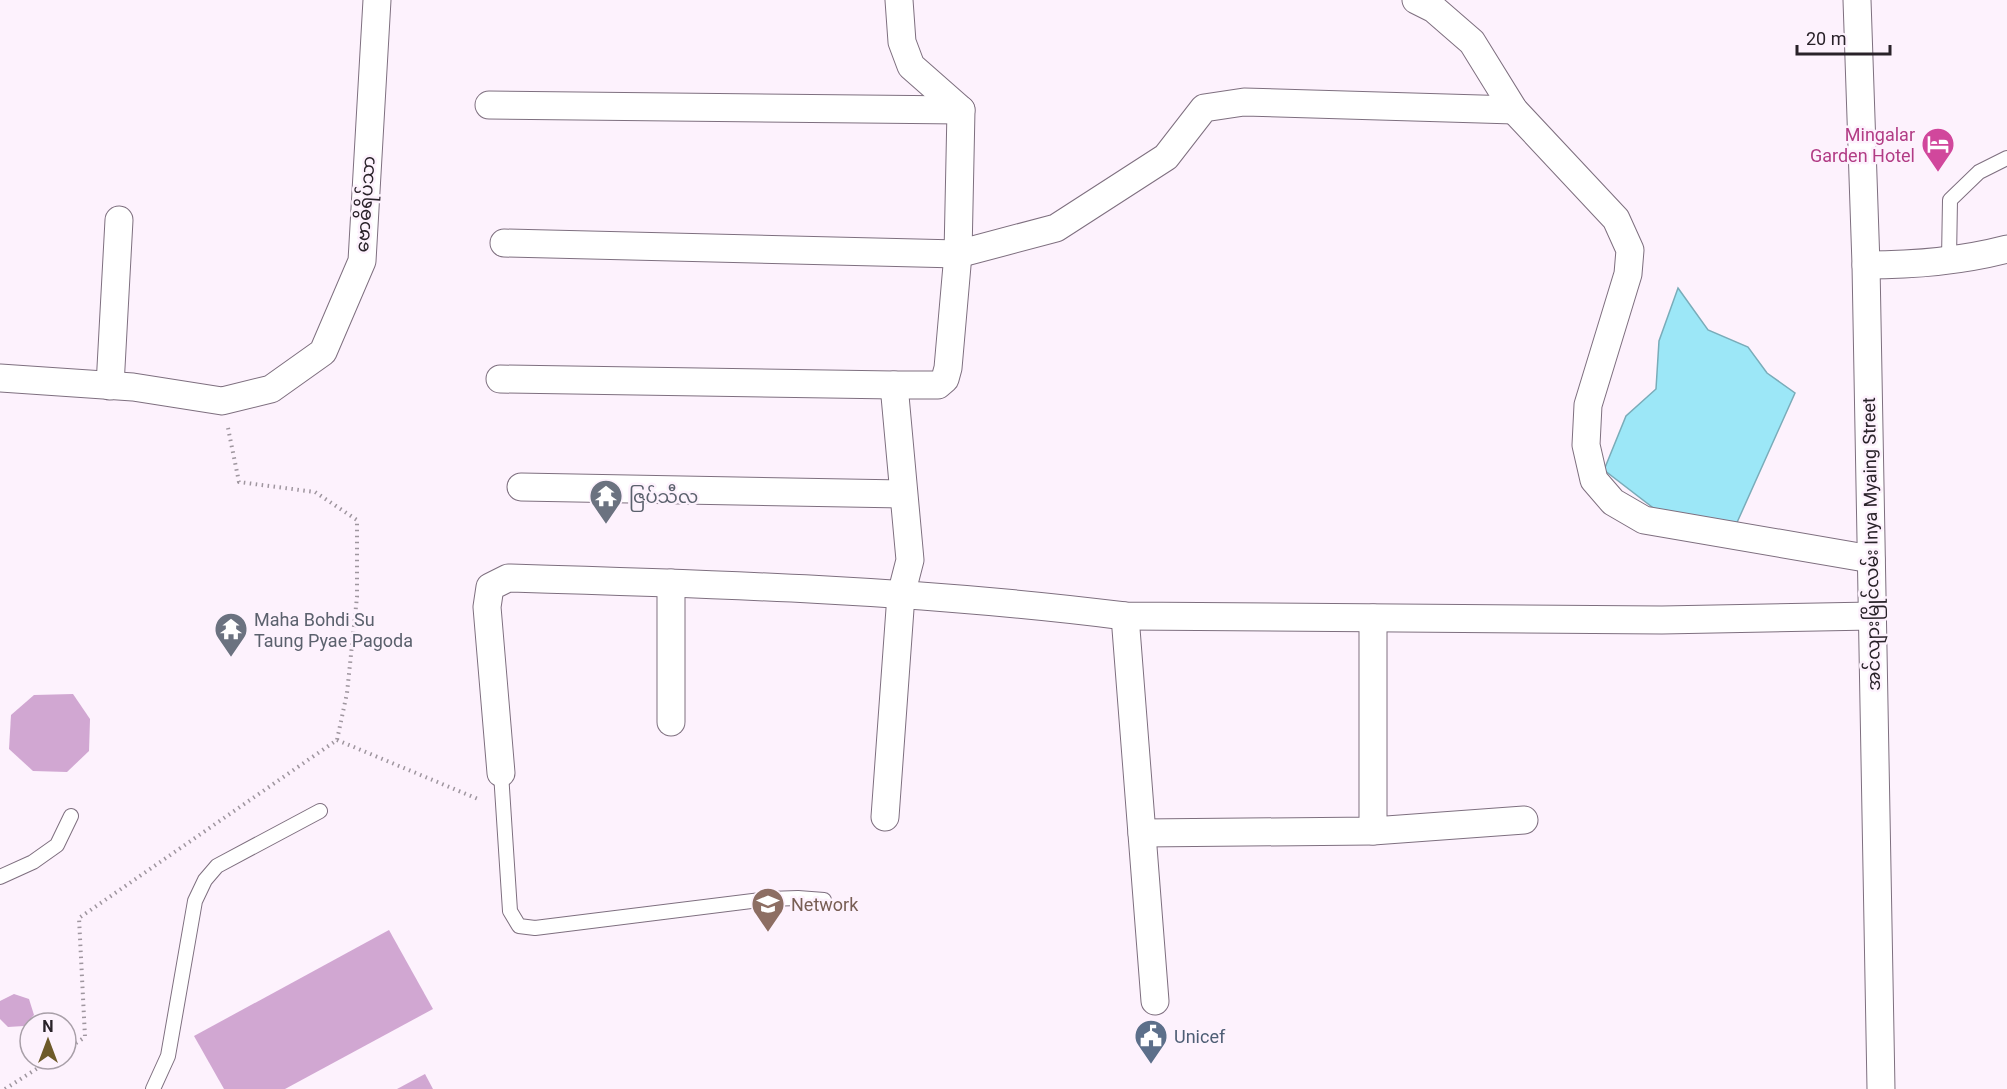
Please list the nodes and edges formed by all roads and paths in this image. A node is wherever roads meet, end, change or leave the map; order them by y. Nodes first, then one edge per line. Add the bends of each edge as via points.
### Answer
1 (377, 0) edge
2 (899, 0) edge
3 (1416, 0) edge
4 (1857, 0) edge
5 (489, 105) dead end
6 (961, 110) junction
7 (1514, 110) junction
8 (2007, 158) edge
9 (119, 220) dead end
10 (504, 243) dead end
11 (2007, 249) edge
12 (958, 254) junction
13 (1948, 259) junction
14 (1866, 266) junction
15 (0, 378) edge
16 (500, 379) dead end
17 (894, 385) junction
18 (110, 386) junction
19 (222, 400) junction
20 (521, 487) dead end
21 (903, 494) junction
22 (1870, 559) junction
23 (671, 583) junction
24 (901, 596) junction
25 (1125, 616) junction
26 (1872, 616) junction
27 (1373, 618) junction
28 (672, 722) dead end
29 (337, 740) junction
30 (501, 773) junction
31 (320, 811) dead end
32 (71, 816) dead end
33 (885, 817) dead end
34 (1524, 820) dead end
35 (1373, 831) junction
36 (1142, 833) junction
37 (0, 877) edge
38 (824, 900) dead end
39 (1155, 1001) dead end
40 (78, 1042) edge
41 (33, 1071) edge
42 (5, 1089) edge
43 (153, 1089) edge
44 (1881, 1089) edge

1 - 19 street, ဗောဓိရိပ်သာ via 362,261 323,352 271,389
2 - 6 street via 902,42 911,66
3 - 7 street via 1434,9 1472,42
4 - 14 street, အင်လျားမြိုင်လမ်း Inya Myaing Street
5 - 6 street
6 - 12 street
7 - 12 street via 1244,102 1204,108 1166,157 1056,228
7 - 22 street via 1616,219 1630,250 1628,274 1588,405 1586,445 1594,480 1613,502 1644,520
8 - 13 lane via 1979,172 1950,200
9 - 18 street
10 - 12 street
11 - 13 street
12 - 17 street via 945,379 938,385
13 - 14 street
14 - 22 street, အင်လျားမြိုင်လမ်း Inya Myaing Street
15 - 18 street, ဗောဓိရိပ်သာ
16 - 17 street
17 - 21 street
18 - 19 street, ဗောဓိရိပ်သာ
19 - 29 path via 239,482 315,492 357,520 357,597 347,693
20 - 21 street
21 - 24 street via 910,560
22 - 26 street, အင်လျားမြိုင်လမ်း Inya Myaing Street
23 - 24 street
23 - 28 street
23 - 30 street via 508,578 490,587 487,607
24 - 25 street
24 - 33 street
25 - 27 street
25 - 36 street
26 - 27 street via 1662,620
26 - 44 street, အင်လျားမြိုင်လမ်း Inya Myaing Street
27 - 35 street
29 - 30 path via 478,799
29 - 40 path via 79,918 85,1037
30 - 38 lane via 510,911 519,926 535,928 768,899
31 - 43 lane via 218,866 205,880 195,901 168,1056
32 - 37 lane via 57,845 33,862
34 - 35 street
35 - 36 street
36 - 39 street
41 - 42 path

